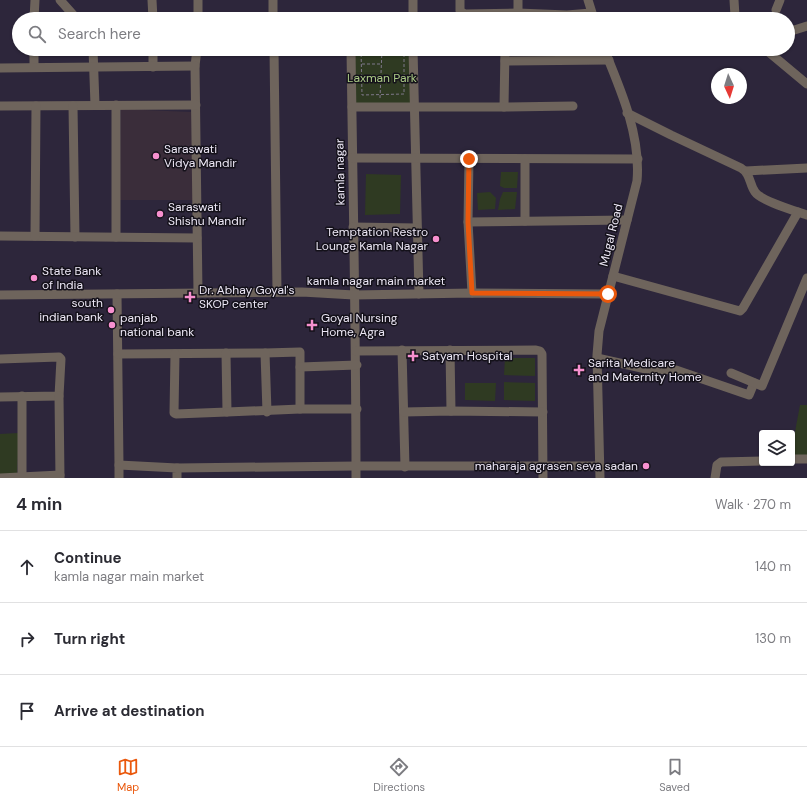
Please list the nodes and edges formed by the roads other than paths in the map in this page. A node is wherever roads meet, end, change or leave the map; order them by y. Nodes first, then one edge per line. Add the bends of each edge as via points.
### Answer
1 (35, 0) edge
2 (60, 0) edge
3 (152, 0) edge
4 (198, 0) edge
5 (273, 0) edge
6 (413, 0) edge
7 (460, 0) edge
8 (518, 0) edge
9 (588, 0) edge
10 (734, 0) edge
11 (780, 0) edge
12 (776, 10) dead end
13 (34, 12) edge
14 (71, 12) edge
15 (152, 12) edge
16 (198, 12) edge
17 (273, 12) edge
18 (413, 12) edge
19 (462, 12) edge
20 (518, 12) edge
21 (591, 12) edge
22 (735, 12) edge
23 (807, 26) edge
24 (795, 30) edge
25 (34, 56) edge
26 (93, 56) edge
27 (153, 56) edge
28 (196, 56) edge
29 (274, 56) edge
30 (351, 56) edge
31 (413, 56) edge
32 (505, 56) edge
33 (607, 56) edge
34 (773, 56) edge
35 (609, 60) junction
36 (505, 61) junction
37 (195, 66) junction
38 (94, 67) junction
39 (153, 67) junction
40 (0, 68) edge
41 (34, 68) junction
42 (807, 84) edge
43 (116, 105) junction
44 (196, 105) junction
45 (0, 106) edge
46 (36, 106) junction
47 (73, 106) junction
48 (95, 106) junction
49 (574, 106) dead end
50 (352, 107) junction
51 (414, 107) junction
52 (504, 107) junction
53 (628, 112) junction
54 (352, 158) junction
55 (415, 158) junction
56 (469, 159) junction
57 (525, 159) junction
58 (638, 159) junction
59 (807, 168) edge
60 (746, 170) junction
61 (798, 212) junction
62 (807, 215) edge
63 (628, 220) junction
64 (525, 221) junction
65 (468, 222) junction
66 (353, 227) junction
67 (417, 228) junction
68 (0, 236) edge
69 (35, 236) junction
70 (75, 237) junction
71 (116, 237) junction
72 (198, 238) junction
73 (613, 276) junction
74 (807, 278) edge
75 (277, 292) junction
76 (804, 292) edge
77 (198, 293) junction
78 (472, 293) junction
79 (117, 294) junction
80 (419, 294) junction
81 (608, 294) junction
82 (0, 295) edge
83 (354, 295) junction
84 (402, 350) junction
85 (450, 350) junction
86 (356, 351) junction
87 (226, 353) junction
88 (265, 353) junction
89 (118, 354) junction
90 (175, 354) junction
91 (597, 358) junction
92 (0, 359) edge
93 (357, 365) junction
94 (300, 367) junction
95 (731, 373) dead end
96 (754, 383) junction
97 (0, 396) edge
98 (22, 396) junction
99 (59, 396) junction
100 (300, 409) junction
101 (357, 409) junction
102 (451, 411) junction
103 (227, 412) junction
104 (267, 412) junction
105 (404, 412) junction
106 (543, 412) junction
107 (795, 459) edge
108 (807, 459) edge
109 (759, 460) edge
110 (119, 465) junction
111 (356, 466) junction
112 (543, 466) junction
113 (599, 466) junction
114 (405, 467) junction
115 (177, 468) junction
116 (22, 476) junction
117 (60, 476) edge
118 (0, 478) edge
119 (119, 478) edge
120 (177, 478) edge
121 (356, 478) edge
122 (543, 478) edge
123 (600, 478) edge
124 (716, 478) edge

1 - 13 street
2 - 14 street
3 - 15 street
4 - 16 street
5 - 17 street
6 - 18 street
7 - 19 street
8 - 20 street
9 - 21 street
10 - 22 street
11 - 12 street
23 - 24 street
25 - 41 street
26 - 38 street
27 - 39 street
28 - 37 street
29 - 75 street
30 - 50 street, kamla nagar
31 - 51 street
32 - 36 street
33 - 35 street, Mugal Road
34 - 42 street
35 - 36 street
35 - 53 street, Mugal Road
36 - 52 street
37 - 39 street
37 - 44 street
38 - 39 street
38 - 41 street
38 - 48 street
40 - 41 street
43 - 44 street
43 - 48 street
43 - 71 street
44 - 72 street
45 - 46 street
46 - 47 street
46 - 69 street
47 - 48 street
47 - 70 street
49 - 52 street
50 - 51 street
50 - 54 street, kamla nagar
51 - 52 street
51 - 55 street
53 - 58 street, Mugal Road
53 - 60 street
54 - 55 street
54 - 66 street, kamla nagar
55 - 56 street
55 - 67 street
56 - 57 street
56 - 65 street
57 - 58 street
57 - 64 street
58 - 63 street, Mugal Road via 637,181
59 - 60 street
60 - 61 street via 754,191 760,197
61 - 62 street
61 - 73 street via 740,311
63 - 64 street
63 - 73 street, Mugal Road
64 - 65 street
65 - 78 street
66 - 67 street
66 - 83 street, kamla nagar
67 - 80 street
68 - 69 street
69 - 70 street
70 - 71 street
71 - 72 street
72 - 77 street
73 - 81 street, Mugal Road
74 - 76 street
75 - 77 street, kamla nagar main market
75 - 83 street, kamla nagar main market
76 - 96 street via 762,386
77 - 79 street, kamla nagar main market
78 - 80 street, kamla nagar main market
78 - 81 street, kamla nagar main market
79 - 82 street, kamla nagar main market
79 - 89 street
80 - 83 street, kamla nagar main market
81 - 91 street, Mugal Road via 599,331
83 - 86 street, kamla nagar
84 - 85 street
84 - 86 street
84 - 105 street
85 - 102 street
85 - 106 street via 540,351
86 - 93 street, kamla nagar
87 - 88 street
87 - 90 street
87 - 103 street
88 - 94 street via 300,352
88 - 104 street
89 - 90 street
89 - 110 street
90 - 103 street via 174,414
91 - 96 street via 646,369 676,370 750,395
91 - 113 street, Mugal Road
92 - 99 street via 60,358
93 - 94 street
93 - 101 street, kamla nagar
94 - 100 street
95 - 96 street
97 - 98 street
98 - 99 street
98 - 116 street
99 - 117 street
100 - 101 street
100 - 104 street
101 - 111 street, kamla nagar
102 - 105 street
102 - 106 street
103 - 104 street
105 - 114 street
106 - 112 street
107 - 108 street
109 - 124 street via 721,462 717,465
110 - 115 street
110 - 119 street
111 - 114 street
111 - 115 street
111 - 121 street
112 - 113 street
112 - 114 street
112 - 122 street
113 - 123 street, Mugal Road
115 - 120 street
116 - 117 street
116 - 118 street

